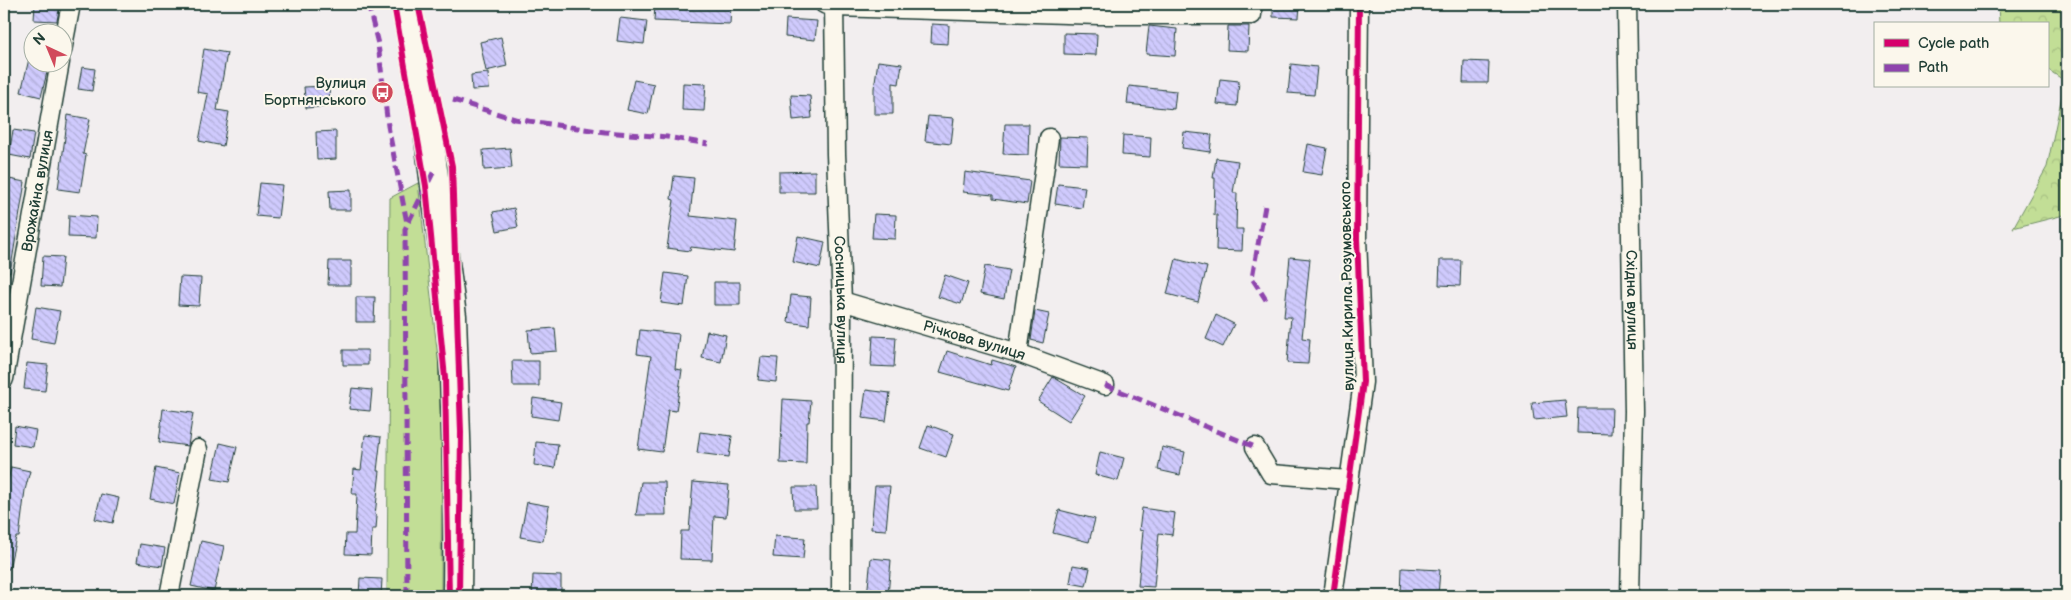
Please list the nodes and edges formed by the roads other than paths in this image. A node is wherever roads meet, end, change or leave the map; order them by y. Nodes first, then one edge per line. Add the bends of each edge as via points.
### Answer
1 (71, 4) edge
2 (406, 4) edge
3 (1360, 4) edge
4 (1627, 4) edge
5 (831, 5) edge
6 (1252, 10) edge
7 (68, 22) edge
8 (58, 72) edge
9 (1049, 138) dead end
10 (842, 301) junction
11 (1018, 353) junction
12 (4, 379) edge
13 (1105, 385) dead end
14 (1255, 447) dead end
15 (198, 448) dead end
16 (1349, 480) junction
17 (169, 596) edge
18 (458, 596) edge
19 (841, 596) edge
20 (1333, 596) edge
21 (1630, 596) edge

1 - 7 street
2 - 18 main road via 428,124 452,316
3 - 16 street, вулиця Кирила Розумовського via 1357,238 1363,382
4 - 21 street, Східна вулиця via 1634,410
5 - 6 street via 1099,15
5 - 10 street, Сосницька вулиця
8 - 12 street, Врожайна вулиця
9 - 11 street
10 - 11 street, Річкова вулиця
10 - 19 street, Сосницька вулиця
11 - 13 street, Річкова вулиця
14 - 16 street via 1271,474
15 - 17 street
16 - 20 street, вулиця Кирила Розумовського

